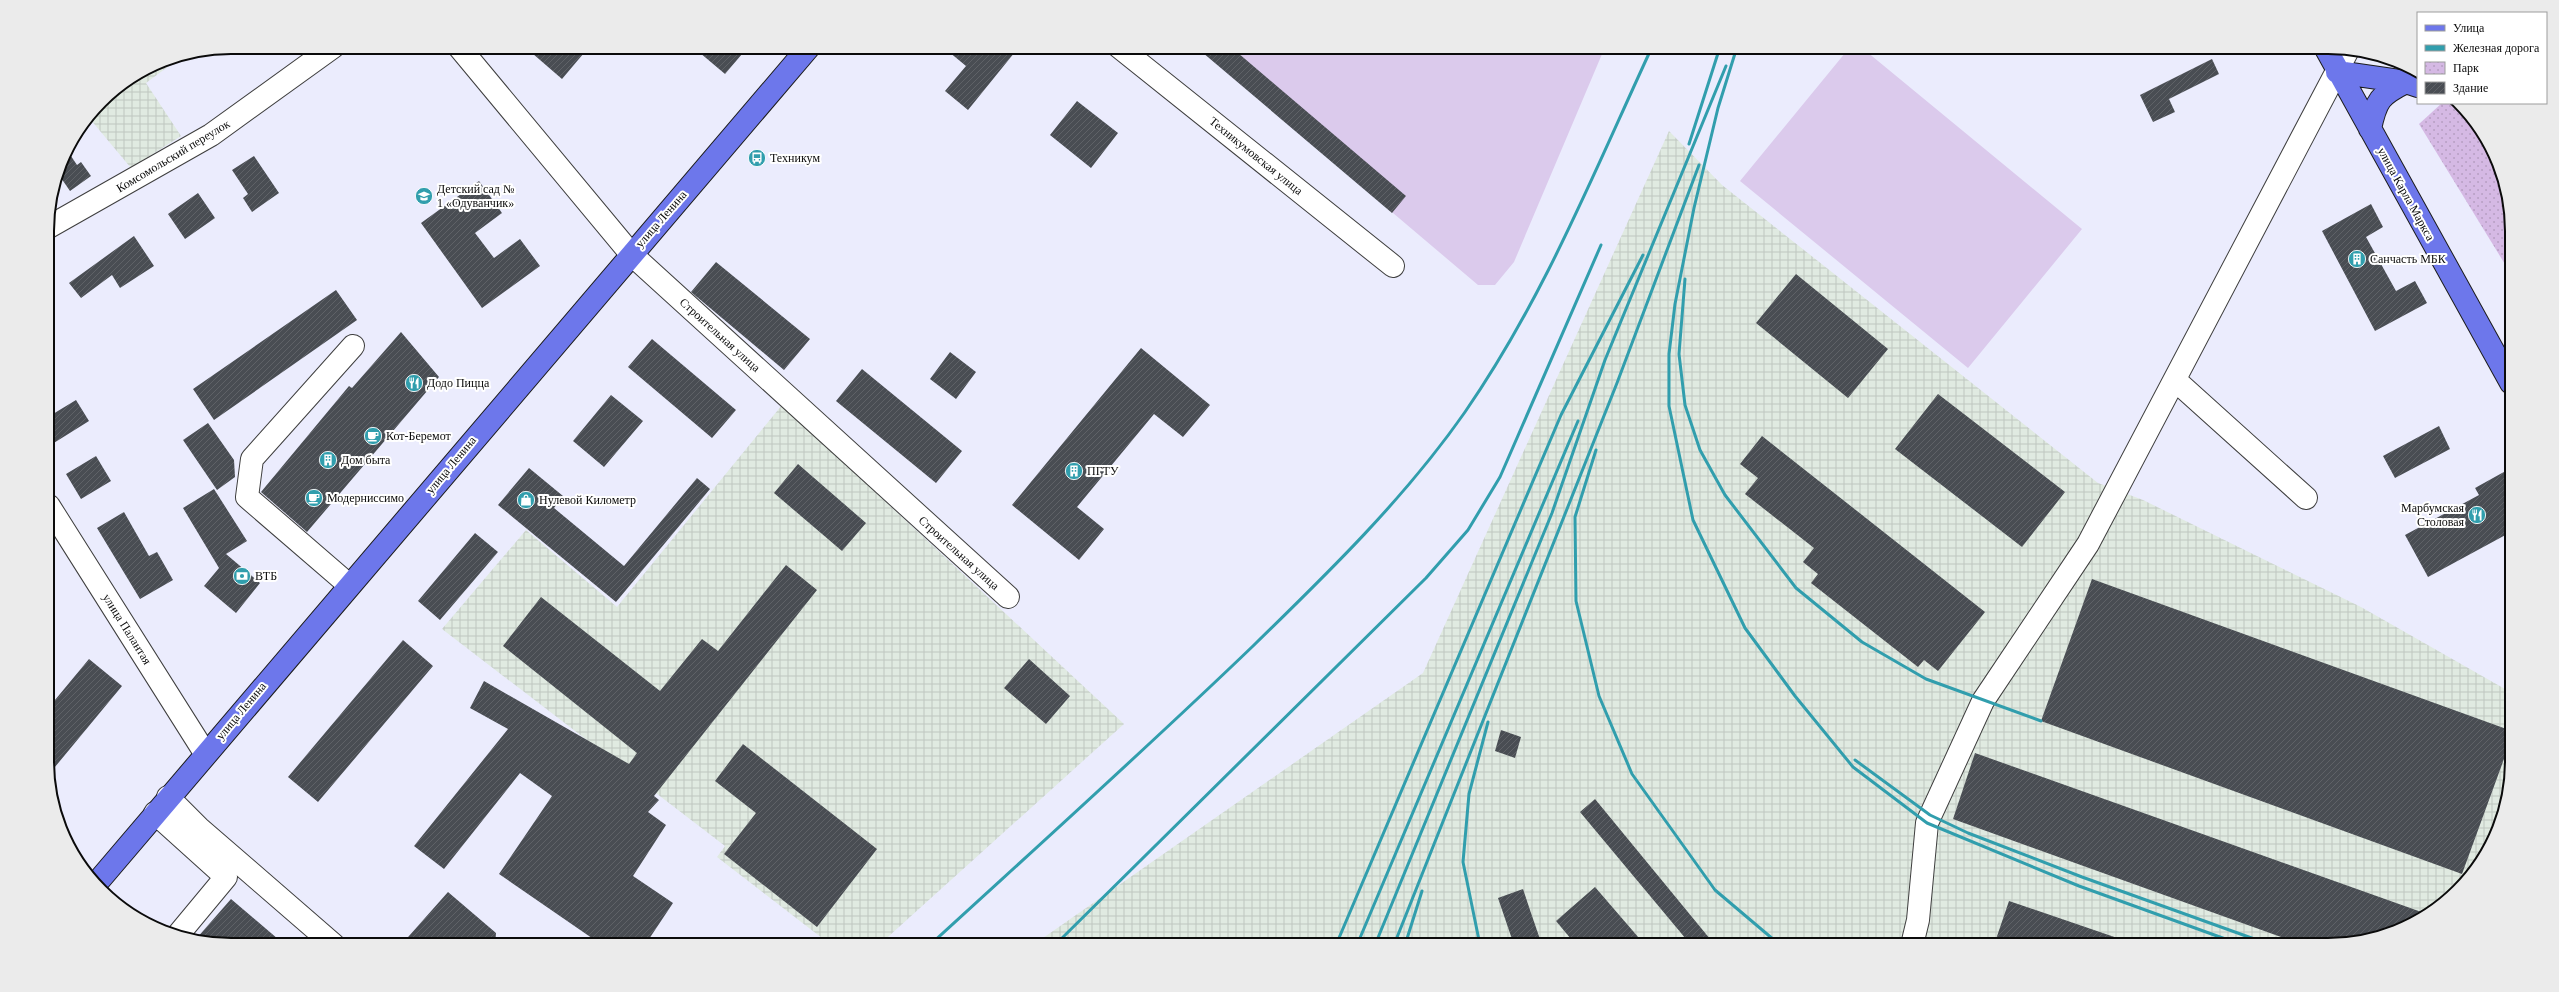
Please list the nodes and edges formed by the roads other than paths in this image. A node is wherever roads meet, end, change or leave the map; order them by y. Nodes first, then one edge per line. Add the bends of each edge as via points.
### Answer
1 (323, 54) edge
2 (465, 54) edge
3 (803, 54) edge
4 (1128, 54) edge
5 (2328, 54) edge
6 (2346, 55) edge
7 (2337, 72) junction
8 (2412, 84) edge
9 (2370, 129) junction
10 (54, 225) edge
11 (631, 254) junction
12 (1393, 266) dead end
13 (353, 346) dead end
14 (2505, 372) edge
15 (2175, 380) junction
16 (2306, 498) dead end
17 (54, 514) edge
18 (349, 585) junction
19 (1008, 597) dead end
20 (205, 753) junction
21 (161, 805) junction
22 (100, 880) edge
23 (181, 931) edge
24 (326, 938) edge
25 (1914, 938) edge

1 - 10 street, Комсомольский переулок via 211,136
2 - 11 street, Строительная улица
3 - 11 main road, улица Ленина
4 - 12 street, Техникумовская улица
5 - 7 main road, улица Карла Маркса
6 - 7 street
7 - 8 main road
7 - 9 main road, улица Карла Маркса
7 - 15 street
8 - 9 main road via 2385,92 2374,106
9 - 14 main road, улица Карла Маркса
11 - 18 main road, улица Ленина
11 - 19 street, Строительная улица
13 - 18 street via 252,459 247,497
15 - 16 street
15 - 25 street via 2088,544 1983,701 1927,823 1918,920
17 - 20 street, улица Палантая
18 - 20 main road, улица Ленина
20 - 21 main road, улица Ленина
21 - 22 main road, улица Ленина
21 - 23 street via 226,877
21 - 24 street via 199,828

